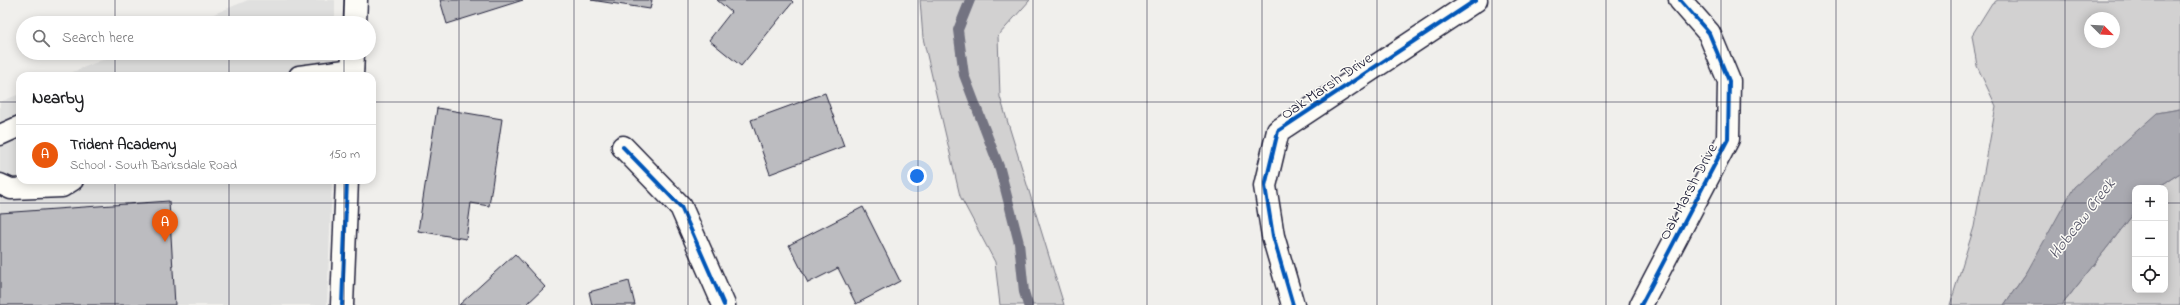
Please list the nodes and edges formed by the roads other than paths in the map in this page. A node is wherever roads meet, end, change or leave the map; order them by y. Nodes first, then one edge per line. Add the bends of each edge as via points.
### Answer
1 (356, 0) edge
2 (1476, 0) edge
3 (1680, 0) edge
4 (355, 16) edge
5 (353, 66) edge
6 (321, 72) edge
7 (16, 128) edge
8 (0, 135) edge
9 (623, 147) dead end
10 (0, 184) edge
11 (67, 184) edge
12 (348, 184) edge
13 (342, 305) edge
14 (724, 305) edge
15 (1293, 305) edge
16 (1641, 305) edge

1 - 4 street
2 - 15 street, Oak Marsh Drive via 1278,131 1265,186 1273,236
3 - 16 street, Oak Marsh Drive via 1709,34 1729,81 1728,139
5 - 6 lane
7 - 8 lane
9 - 14 street via 681,207
10 - 11 lane via 12,189 62,187
12 - 13 street

